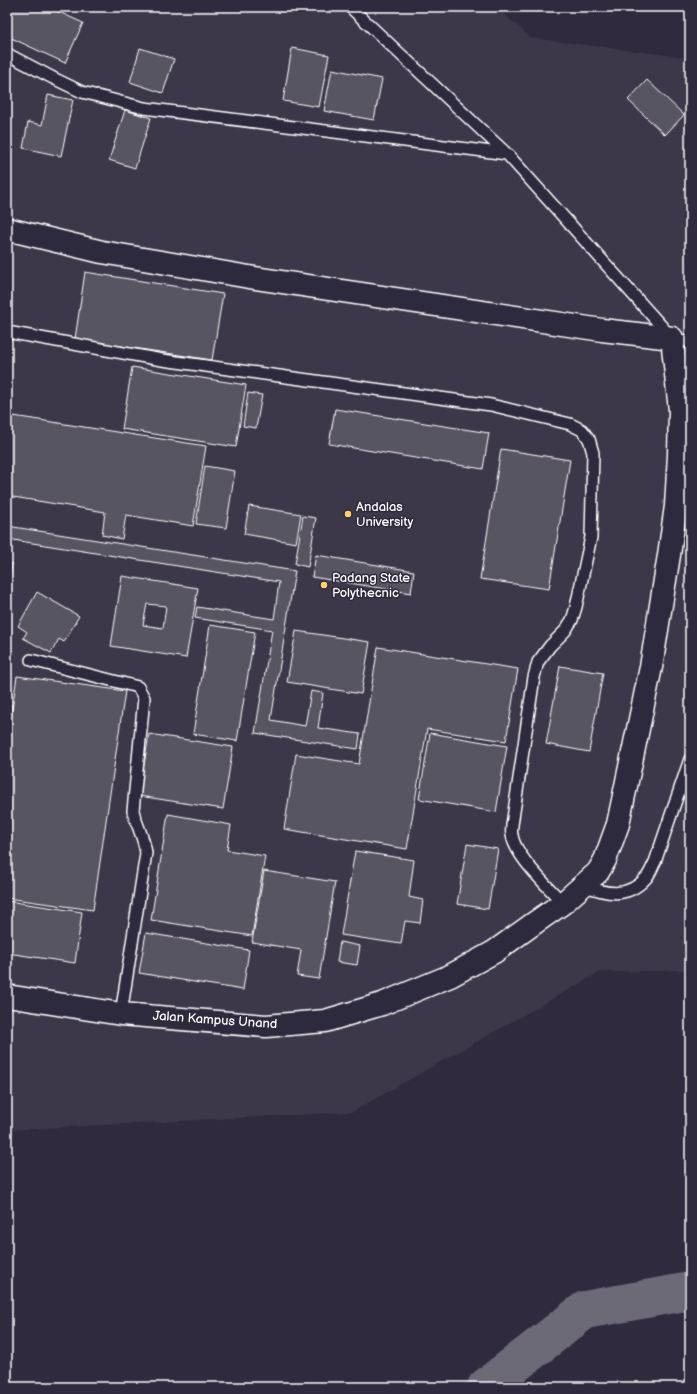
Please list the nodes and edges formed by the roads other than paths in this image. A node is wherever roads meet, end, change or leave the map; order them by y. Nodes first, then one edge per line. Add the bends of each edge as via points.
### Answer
1 (350, 7) edge
2 (7, 54) edge
3 (506, 154) junction
4 (7, 229) edge
5 (7, 332) edge
6 (681, 340) edge
7 (31, 660) dead end
8 (690, 759) edge
9 (583, 885) junction
10 (563, 903) junction
11 (7, 996) edge
12 (121, 1014) junction

1 - 3 lane
2 - 3 lane via 82,92 144,108
3 - 6 lane
4 - 6 street via 102,252
5 - 10 lane via 162,360 491,405 570,424 582,430 589,438 594,453 591,537 572,620 538,662 512,830 515,845 524,858
6 - 9 street, Jalan Kampus Unand via 676,499 670,555 651,667 618,824 605,860 598,872
7 - 12 lane via 138,687 144,698 134,811 146,852
8 - 9 lane via 655,862 647,878 634,888 618,893 601,892
9 - 10 street, Jalan Kampus Unand
10 - 12 street, Jalan Kampus Unand via 494,952 450,976 382,1004 325,1021 266,1026
11 - 12 street, Jalan Kampus Unand

